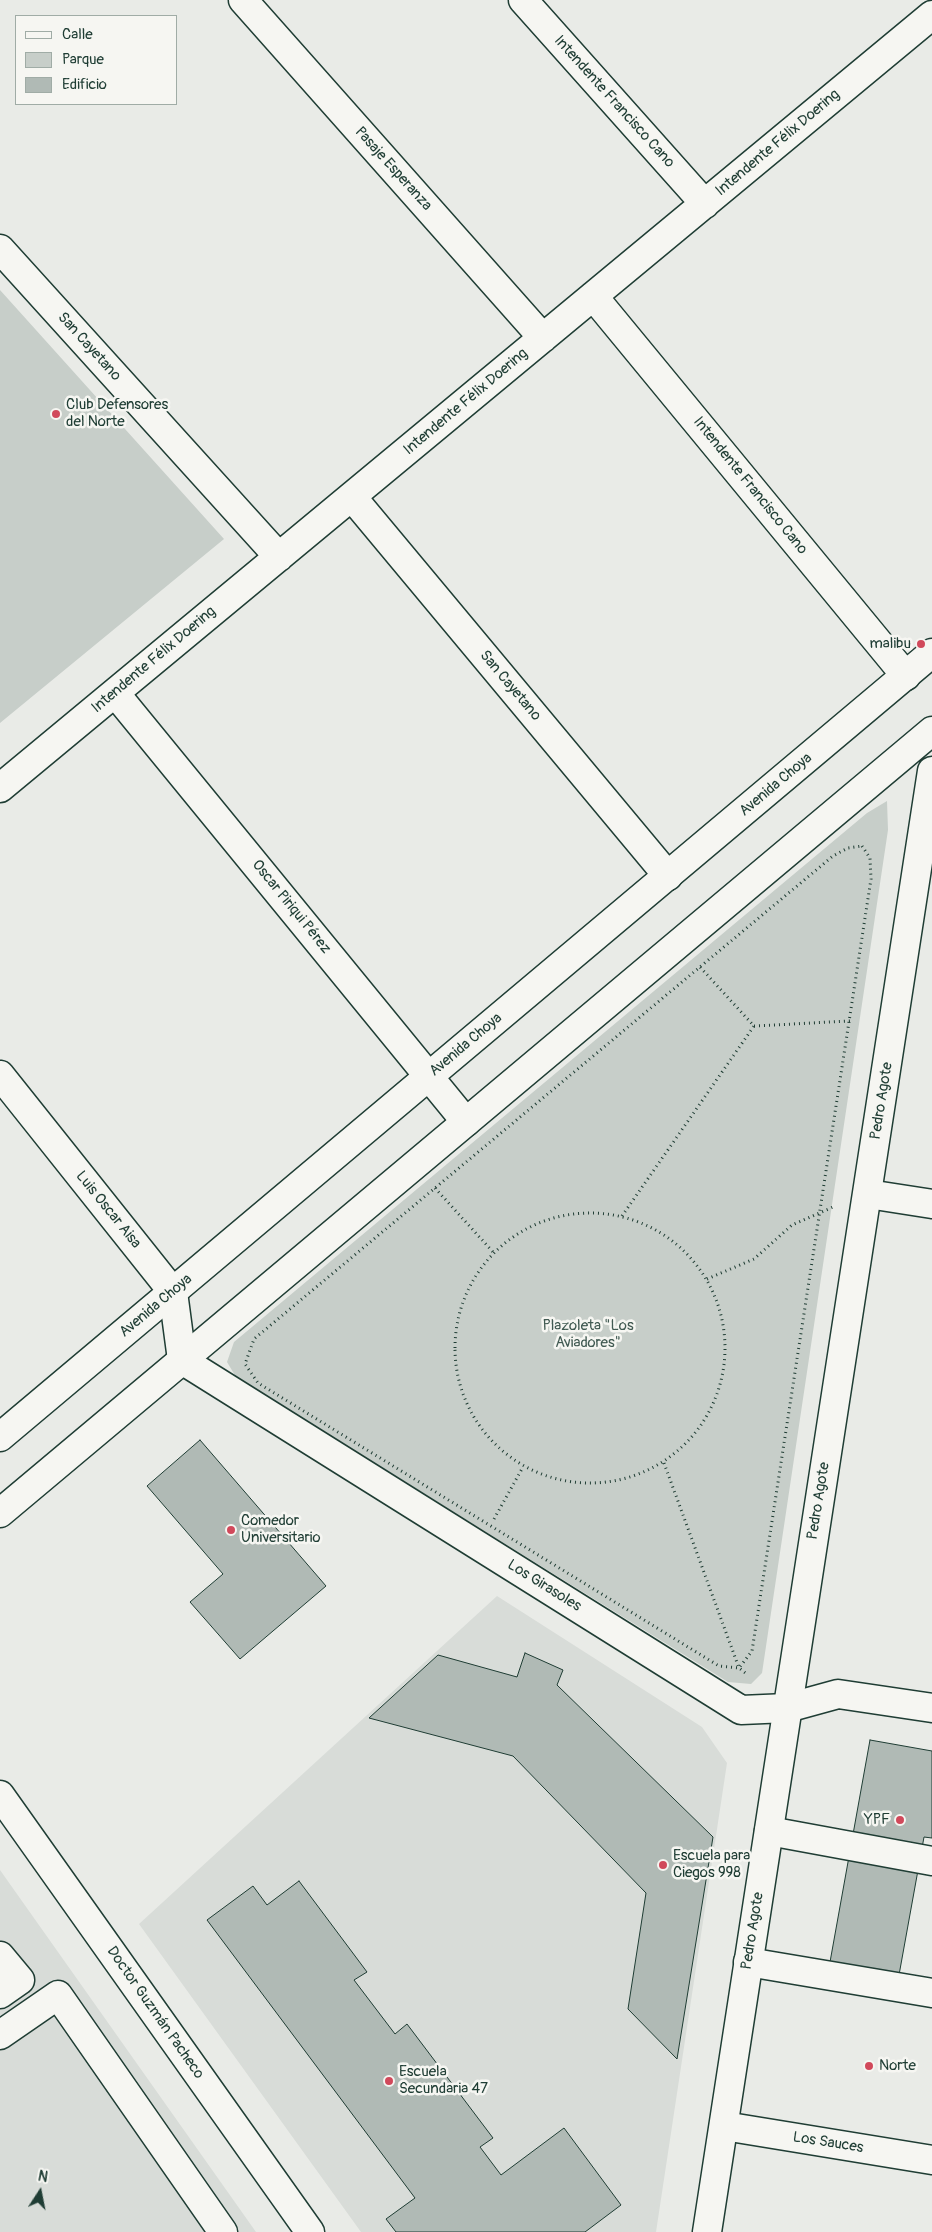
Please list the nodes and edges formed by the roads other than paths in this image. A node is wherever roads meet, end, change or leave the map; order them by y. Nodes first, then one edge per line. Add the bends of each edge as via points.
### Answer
1 (242, 0) edge
2 (522, 0) edge
3 (932, 16) edge
4 (705, 204) junction
5 (0, 249) edge
6 (594, 296) junction
7 (543, 338) junction
8 (352, 496) junction
9 (279, 557) junction
10 (932, 653) edge
11 (906, 676) junction
12 (115, 693) junction
13 (932, 731) edge
14 (932, 771) edge
15 (0, 788) edge
16 (668, 876) junction
17 (0, 1075) edge
18 (429, 1076) junction
19 (466, 1122) junction
20 (868, 1194) junction
21 (932, 1204) edge
22 (173, 1292) junction
23 (182, 1360) junction
24 (0, 1437) edge
25 (0, 1513) edge
26 (787, 1708) junction
27 (932, 1708) edge
28 (0, 1794) edge
29 (768, 1831) junction
30 (932, 1860) edge
31 (0, 1956) edge
32 (748, 1962) junction
33 (932, 1993) edge
34 (0, 1994) edge
35 (0, 2035) edge
36 (724, 2126) junction
37 (932, 2160) edge
38 (223, 2232) edge
39 (310, 2232) edge
40 (708, 2232) edge

1 - 7 street, Pasaje Esperanza
2 - 4 street, Intendente Francisco Cano
3 - 4 street, Intendente Félix Doering
4 - 6 street, Intendente Félix Doering
5 - 9 street, San Cayetano
6 - 7 street, Intendente Félix Doering
6 - 11 street, Intendente Francisco Cano
7 - 8 street, Intendente Félix Doering
8 - 9 street, Intendente Félix Doering
8 - 16 street, San Cayetano
9 - 12 street, Intendente Félix Doering
10 - 11 street, Avenida Choya
11 - 16 street, Avenida Choya
12 - 15 street, Intendente Félix Doering
12 - 18 street, Oscar Piriqui Pérez
13 - 19 street
14 - 20 street, Pedro Agote
16 - 18 street, Avenida Choya
17 - 22 street, Luis Oscar Aisa
18 - 19 street, Oscar Piriqui Pérez
18 - 22 street, Avenida Choya
19 - 23 street
20 - 21 street
20 - 26 street, Pedro Agote
22 - 23 street
22 - 24 street, Avenida Choya
23 - 25 street
23 - 26 street, Los Girasoles via 741,1710
26 - 27 street, Los Girasoles via 838,1694
26 - 29 street, Pedro Agote
28 - 39 street, Doctor Guzmán Pacheco
29 - 30 street
29 - 32 street, Pedro Agote
31 - 34 street via 20,1980
32 - 33 street
32 - 36 street, Pedro Agote
35 - 38 street via 58,1995
36 - 37 street, Los Sauces
36 - 40 street, Pedro Agote

